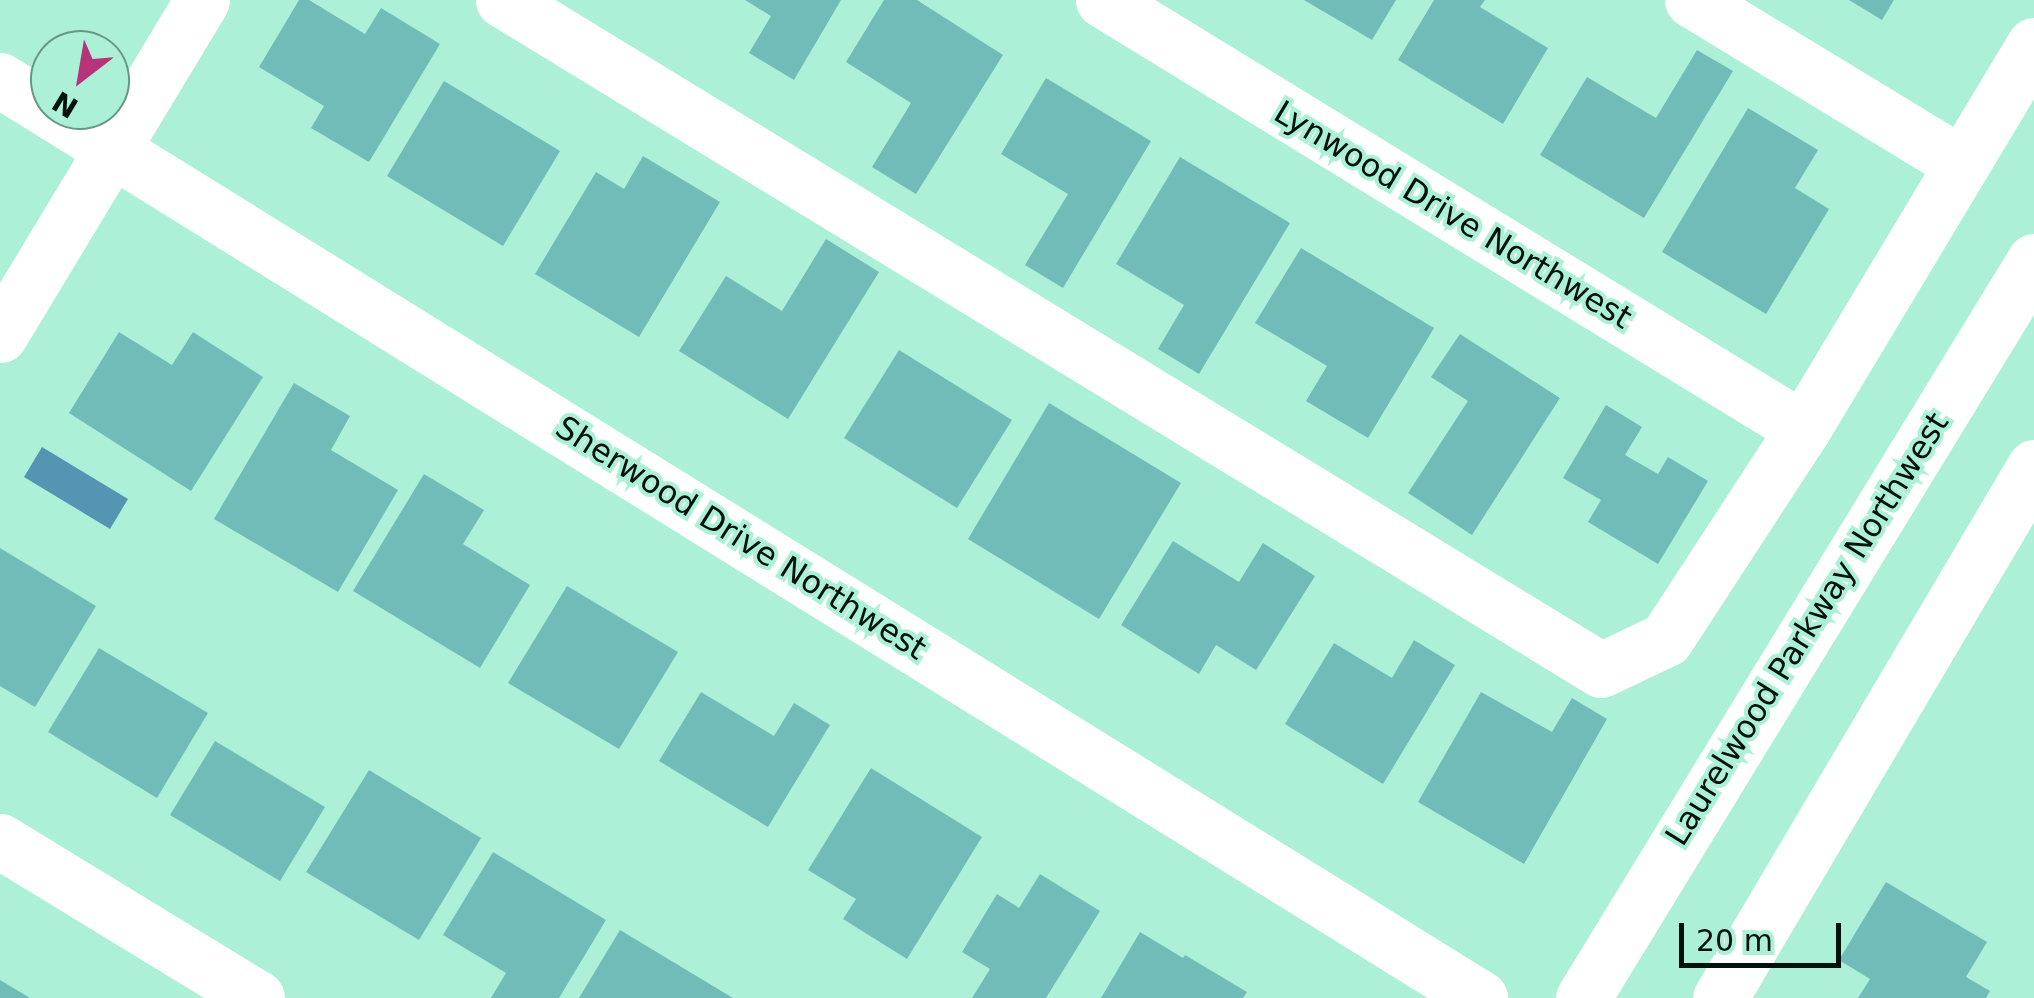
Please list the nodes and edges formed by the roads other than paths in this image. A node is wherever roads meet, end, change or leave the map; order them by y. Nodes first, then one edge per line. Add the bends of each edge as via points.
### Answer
1 (202, 0) edge
2 (504, 0) edge
3 (1103, 0) edge
4 (1692, 0) edge
5 (2034, 45) edge
6 (0, 80) edge
7 (113, 148) junction
8 (1962, 164) junction
9 (2034, 261) edge
10 (0, 334) edge
11 (1803, 430) junction
12 (2034, 467) edge
13 (0, 840) edge
14 (257, 998) edge
15 (1480, 998) edge
16 (1583, 998) edge
17 (1720, 998) edge

1 - 7 street
2 - 11 street via 1601,670 1666,639
3 - 11 street, Lynwood Drive Northwest
4 - 8 street
5 - 8 street
6 - 7 street, Sherwood Drive Northwest
7 - 10 street
7 - 15 street, Sherwood Drive Northwest
8 - 11 street
9 - 16 street, Laurelwood Parkway Northwest
12 - 17 street
13 - 14 street

